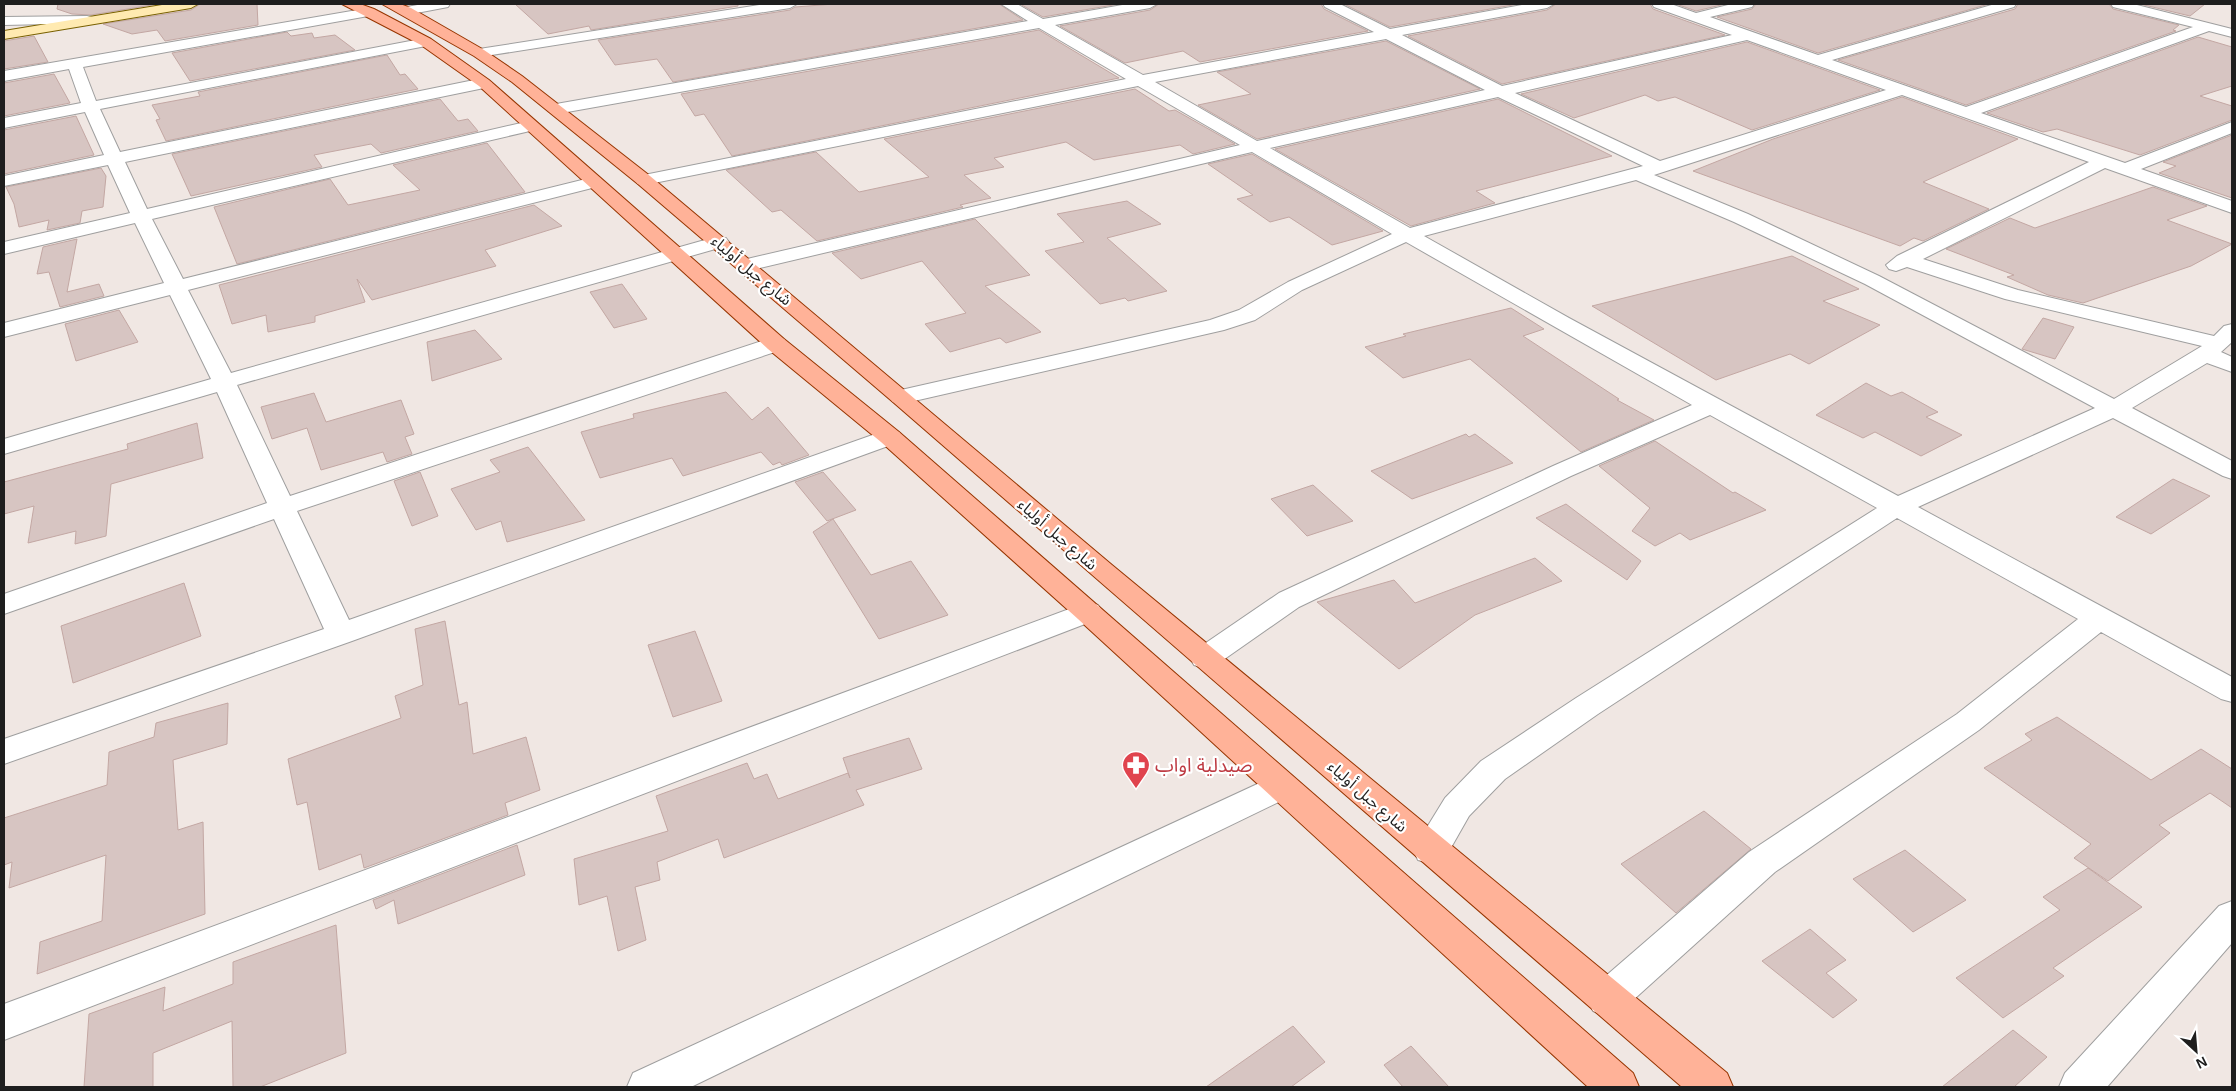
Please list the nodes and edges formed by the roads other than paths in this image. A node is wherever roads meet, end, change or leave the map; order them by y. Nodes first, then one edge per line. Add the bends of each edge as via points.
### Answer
1 (191, 4) edge
2 (443, 4) edge
3 (790, 4) edge
4 (1008, 4) edge
5 (1150, 4) edge
6 (1330, 4) edge
7 (1547, 4) edge
8 (1659, 4) edge
9 (1747, 4) edge
10 (2009, 4) edge
11 (2118, 4) edge
12 (378, 8) edge
13 (1694, 17) junction
14 (88, 20) junction
15 (4, 21) edge
16 (1040, 22) junction
17 (2208, 27) junction
18 (2232, 33) edge
19 (4, 34) edge
20 (1391, 35) junction
21 (1746, 36) junction
22 (426, 42) junction
23 (479, 53) junction
24 (1817, 60) junction
25 (74, 63) junction
26 (4, 76) edge
27 (1143, 80) junction
28 (484, 83) junction
29 (1902, 90) junction
30 (1499, 91) junction
31 (90, 106) junction
32 (556, 109) junction
33 (1968, 112) junction
34 (4, 123) edge
35 (530, 126) junction
36 (2232, 127) edge
37 (1257, 146) junction
38 (116, 157) junction
39 (2103, 162) junction
40 (1659, 167) junction
41 (2125, 169) junction
42 (1637, 174) junction
43 (644, 180) junction
44 (4, 181) edge
45 (594, 182) junction
46 (2232, 207) edge
47 (141, 216) junction
48 (1405, 235) junction
49 (720, 242) junction
50 (4, 248) edge
51 (677, 254) junction
52 (1904, 260) junction
53 (747, 265) junction
54 (1872, 280) junction
55 (175, 286) junction
56 (4, 330) edge
57 (2218, 342) edge
58 (776, 344) junction
59 (2232, 365) edge
60 (224, 382) junction
61 (901, 397) junction
62 (1710, 406) junction
63 (2115, 408) junction
64 (890, 437) junction
65 (4, 447) edge
66 (2232, 471) edge
67 (282, 507) junction
68 (1896, 507) junction
69 (4, 604) edge
70 (1088, 612) junction
71 (2098, 618) junction
72 (341, 634) junction
73 (1205, 658) junction
74 (2232, 692) edge
75 (4, 752) edge
76 (1281, 786) junction
77 (1431, 850) junction
78 (2232, 917) edge
79 (1607, 998) junction
80 (4, 1022) edge
81 (648, 1087) edge
82 (1618, 1087) edge
83 (1712, 1087) edge
84 (2080, 1087) edge

1 - 14 street
2 - 12 street
3 - 23 street
4 - 16 street
5 - 16 street
6 - 20 street
7 - 20 street
8 - 13 street
9 - 13 street
10 - 24 street
11 - 17 street
12 - 22 main road
12 - 23 main road, شارع جبل أولياء
12 - 25 street
13 - 21 street
14 - 15 street
14 - 19 street
16 - 27 street
16 - 32 street
17 - 18 street
17 - 33 street
20 - 27 street
20 - 30 street
21 - 24 street
21 - 30 street
22 - 28 main road
22 - 31 street
23 - 32 main road, شارع جبل أولياء
24 - 29 street
25 - 26 street
25 - 31 street
27 - 37 street
27 - 43 street
28 - 35 main road
28 - 38 street
29 - 33 street
29 - 40 street
30 - 37 street
30 - 40 street
31 - 34 street
31 - 38 street
32 - 43 main road, شارع جبل أولياء
33 - 39 street
35 - 45 main road
35 - 47 street
36 - 41 street
37 - 48 street
37 - 53 street
38 - 44 street
38 - 47 street
39 - 41 street
39 - 52 street
40 - 42 street
41 - 46 street
42 - 48 street
42 - 54 street via 1741,218
43 - 49 main road, شارع جبل أولياء
45 - 51 main road
45 - 55 street
47 - 50 street
47 - 55 street
48 - 61 street via 1294,286 1247,316
48 - 62 street
49 - 51 street
49 - 53 main road, شارع جبل أولياء
51 - 58 main road
51 - 60 street
52 - 54 street
52 - 57 street via 2012,295
53 - 61 main road, شارع جبل أولياء
54 - 63 street
55 - 56 street
55 - 60 street
57 - 59 street
57 - 63 street
58 - 64 main road
58 - 67 street
60 - 65 street
60 - 67 street
61 - 73 main road, شارع جبل أولياء
62 - 68 street
62 - 73 street via 1562,471 1289,600
63 - 66 street
63 - 68 street
64 - 70 main road
64 - 72 street
67 - 69 street
67 - 72 street
68 - 71 street
68 - 77 street via 1493,770 1457,807
70 - 76 main road
70 - 80 street
71 - 74 street
71 - 79 street via 1968,722 1762,862
72 - 75 street
73 - 77 main road, شارع جبل أولياء
76 - 81 street
76 - 82 main road
77 - 79 main road, شارع جبل أولياء
78 - 84 street
79 - 83 main road, شارع جبل أولياء

